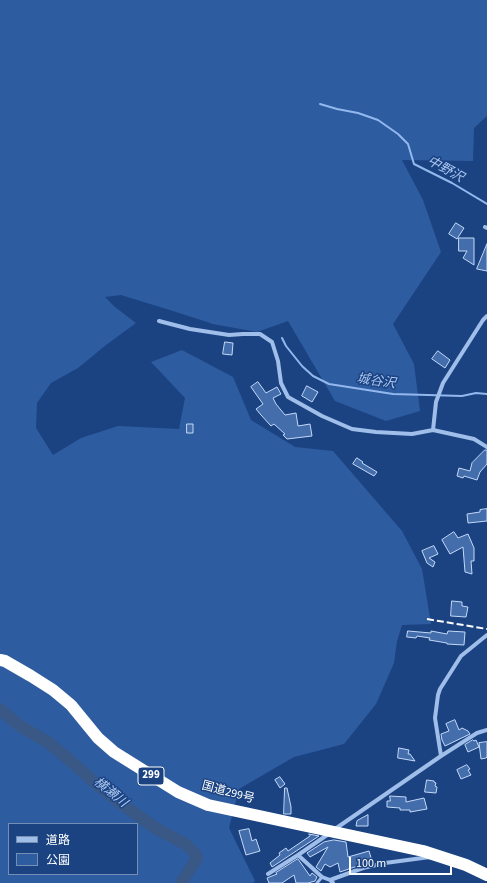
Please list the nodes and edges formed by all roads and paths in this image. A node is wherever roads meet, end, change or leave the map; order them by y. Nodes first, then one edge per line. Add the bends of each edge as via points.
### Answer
1 (487, 316) edge
2 (159, 321) dead end
3 (432, 428) junction
4 (487, 447) edge
5 (487, 635) edge
6 (0, 660) edge
7 (487, 730) edge
8 (441, 756) junction
9 (333, 831) junction
10 (298, 856) junction
11 (440, 856) junction
12 (268, 874) dead end
13 (487, 875) edge
14 (322, 877) junction
15 (331, 881) edge
16 (318, 883) edge

1 - 3 street via 443,382 436,402
2 - 3 street via 229,335 260,334 272,342 278,360 281,383 288,397 352,429 412,434
3 - 4 street via 474,439
5 - 8 street via 457,661 440,689 435,718
6 - 9 highway, 国道299号 / 299 via 53,690 71,705 98,738 114,752 178,792 208,805
7 - 8 street via 477,733
8 - 9 street
9 - 10 street
9 - 11 highway, 国道299号 / 299
10 - 12 street
10 - 14 street
11 - 13 highway, 国道299号 / 299
11 - 15 street via 363,868
14 - 15 street
14 - 16 lane

